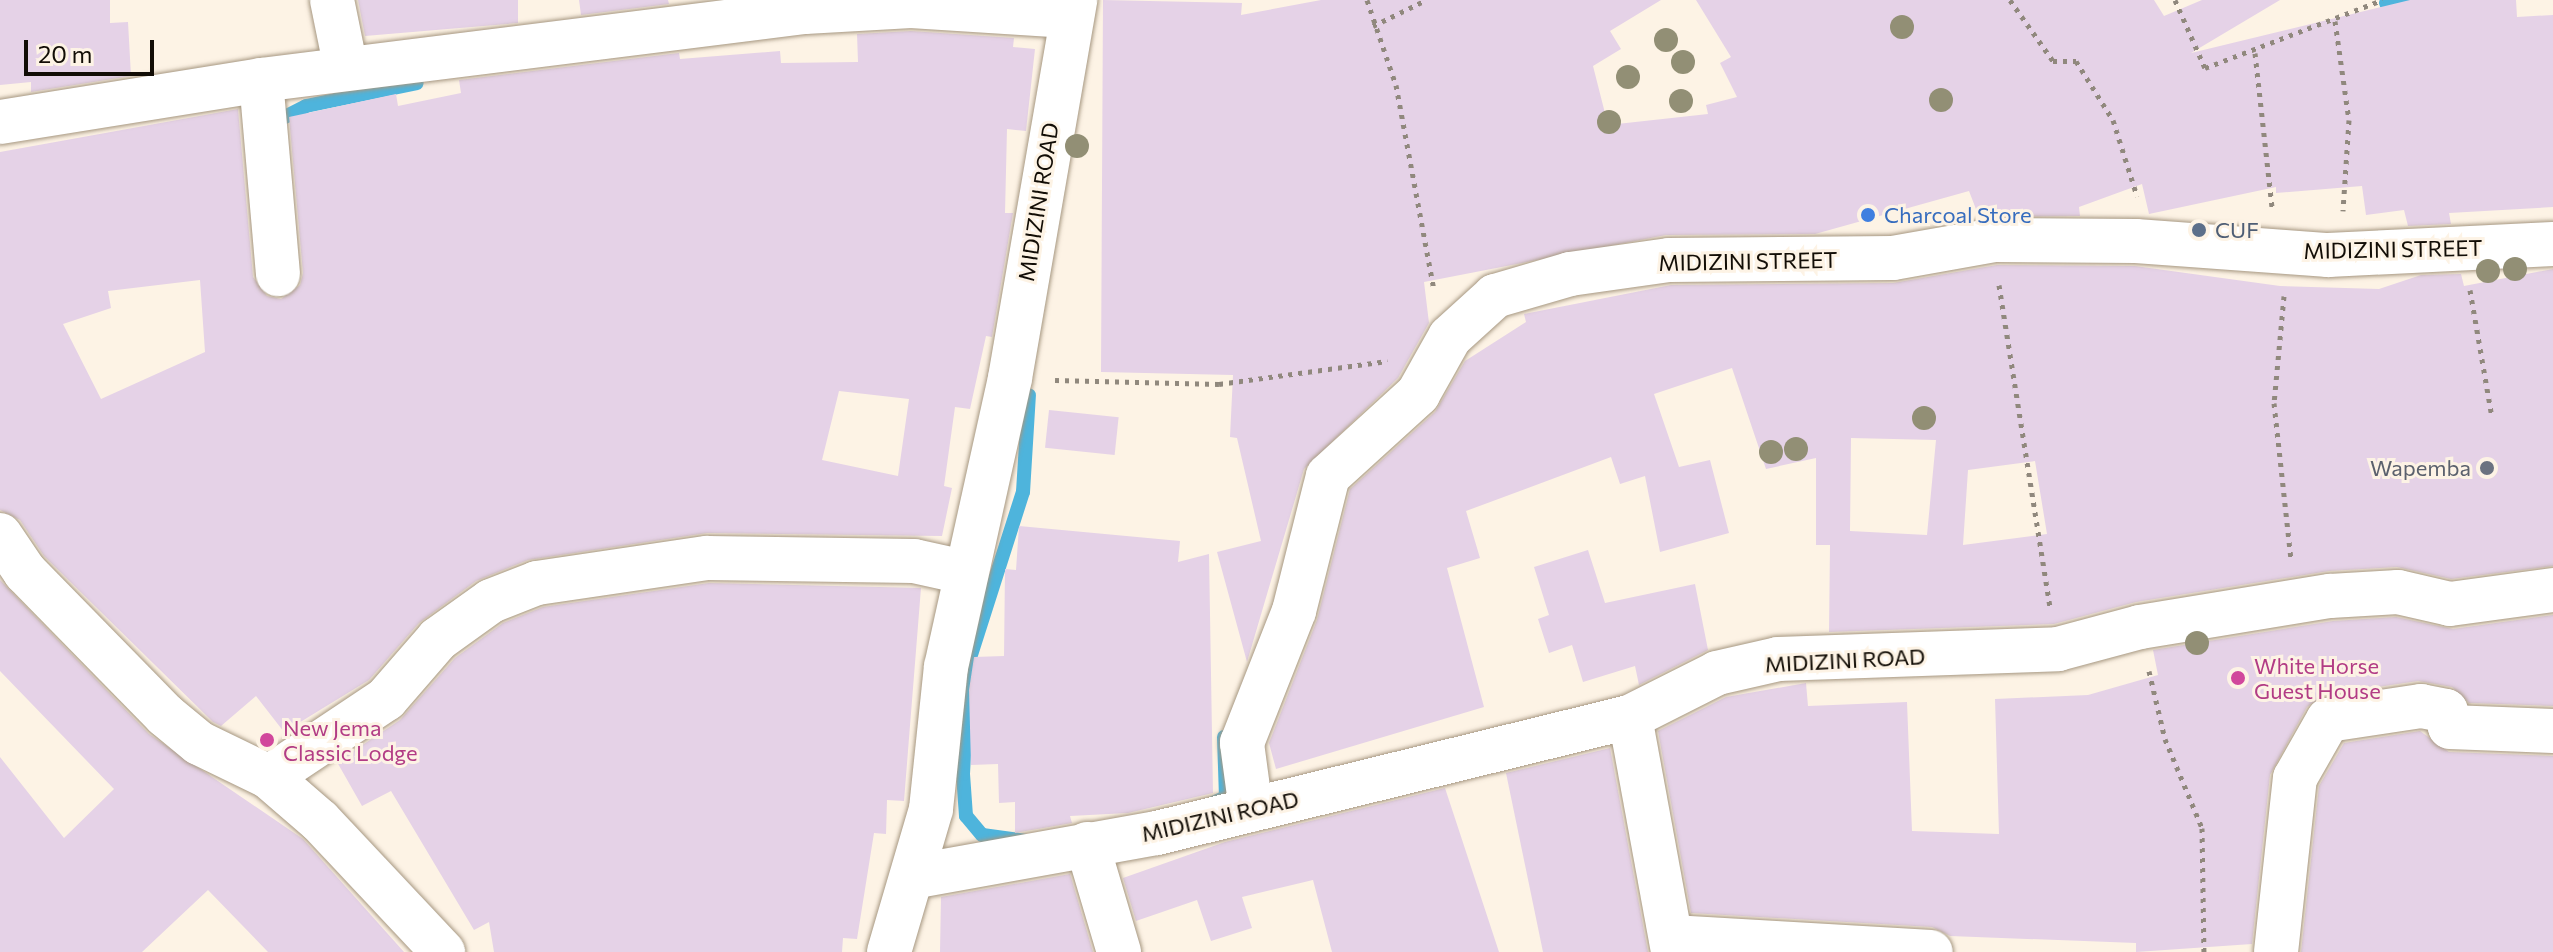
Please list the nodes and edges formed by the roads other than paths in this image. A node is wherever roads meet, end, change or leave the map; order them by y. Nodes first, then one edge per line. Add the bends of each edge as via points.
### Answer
1 (332, 0) edge
2 (1072, 8) edge
3 (346, 69) junction
4 (261, 80) junction
5 (0, 122) edge
6 (2553, 244) edge
7 (278, 274) dead end
8 (0, 535) edge
9 (964, 572) junction
10 (12, 582) edge
11 (2553, 590) edge
12 (1630, 717) junction
13 (2553, 731) edge
14 (269, 777) junction
15 (1251, 810) junction
16 (1087, 844) junction
17 (917, 876) junction
18 (1672, 944) edge
19 (443, 952) edge
20 (889, 952) edge
21 (1119, 952) edge
22 (1931, 952) edge
23 (2276, 952) edge

1 - 3 street
2 - 3 street via 911,6 805,12
2 - 9 street, MIDIZINI ROAD via 1010,378
3 - 4 street
4 - 5 street
4 - 7 street
6 - 15 street, MIDIZINI STREET via 2328,255 2136,241 1995,240 1893,258 1669,260 1570,274 1495,296 1447,348 1418,394 1328,476 1294,611 1242,743
8 - 10 street
9 - 14 street via 914,561 707,558 537,583 491,601 438,639 386,699
9 - 17 street, MIDIZINI ROAD
10 - 14 street via 199,743
11 - 12 street, MIDIZINI ROAD via 2450,604 2398,592 2297,601 2140,627 2058,649 1778,659 1717,673
12 - 15 street, MIDIZINI ROAD
12 - 18 street
13 - 23 street via 2450,727 2446,711 2421,706 2328,720 2295,778
14 - 19 street via 320,821
15 - 16 street, MIDIZINI ROAD
16 - 17 street, MIDIZINI ROAD
16 - 21 street
17 - 20 street, MIDIZINI ROAD
18 - 22 street

